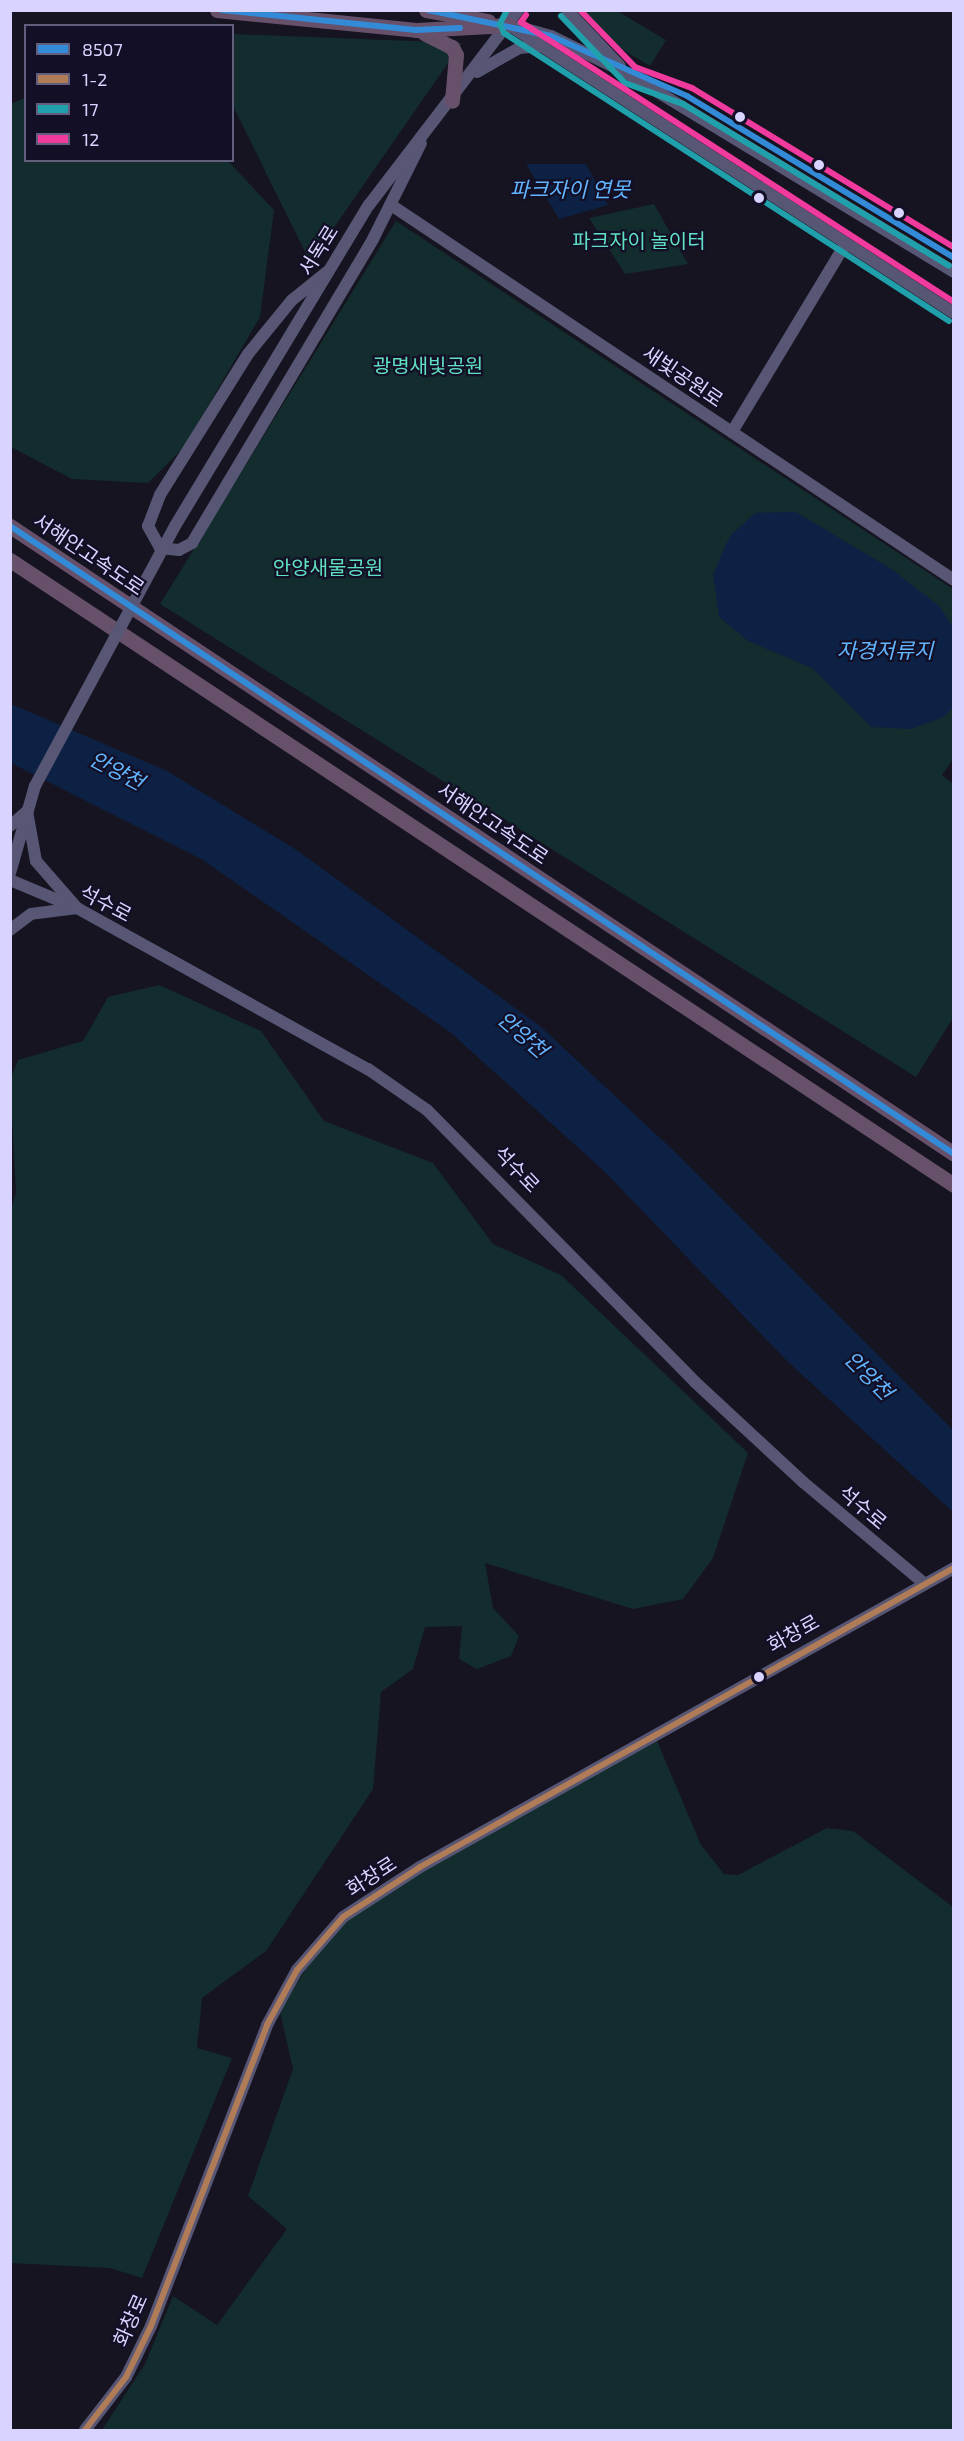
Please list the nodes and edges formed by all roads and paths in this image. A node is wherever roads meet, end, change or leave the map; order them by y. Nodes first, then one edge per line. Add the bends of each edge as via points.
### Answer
1 (217, 10) edge
2 (426, 10) edge
3 (476, 10) edge
4 (518, 10) edge
5 (567, 10) edge
6 (456, 14) junction
7 (509, 25) junction
8 (416, 30) junction
9 (542, 46) junction
10 (630, 75) junction
11 (471, 76) junction
12 (452, 101) junction
13 (421, 143) junction
14 (391, 205) junction
15 (844, 246) junction
16 (327, 272) junction
17 (954, 272) edge
18 (954, 313) edge
19 (732, 432) junction
20 (10, 526) edge
21 (10, 560) edge
22 (954, 580) edge
23 (27, 811) junction
24 (10, 826) edge
25 (10, 873) edge
26 (10, 880) edge
27 (77, 909) junction
28 (10, 930) edge
29 (954, 1154) edge
30 (954, 1185) edge
31 (954, 1568) edge
32 (924, 1583) junction
33 (85, 2430) edge

1 - 8 highway
2 - 6 highway
3 - 6 highway
4 - 7 street, 서독로
5 - 10 street
6 - 7 highway
7 - 8 highway
7 - 9 street
7 - 10 street via 551,36
7 - 11 street, 서독로
8 - 12 highway via 452,47 458,75
9 - 11 street via 519,48
9 - 15 street
10 - 17 street
11 - 12 street, 서독로
12 - 13 street, 서독로
13 - 14 street
13 - 16 street, 서독로 via 369,204
14 - 16 street via 192,543 179,550 160,548 148,526 160,495 248,354 292,300
14 - 19 street, 새빛공원로
15 - 18 street
15 - 19 street
16 - 23 street, 서독로, bridge via 175,526 35,786
19 - 22 street, 새빛공원로
20 - 29 highway, 서해안고속도로
21 - 30 highway
23 - 24 street
23 - 25 street, 서독로
23 - 27 street via 36,861
26 - 27 street, 석수로
27 - 28 street via 32,914
27 - 32 street, 석수로 via 368,1069 428,1110 695,1382
31 - 32 street, 화창로
32 - 33 street, 화창로 via 420,1867 343,1917 297,1970 267,2025 151,2325 126,2377

